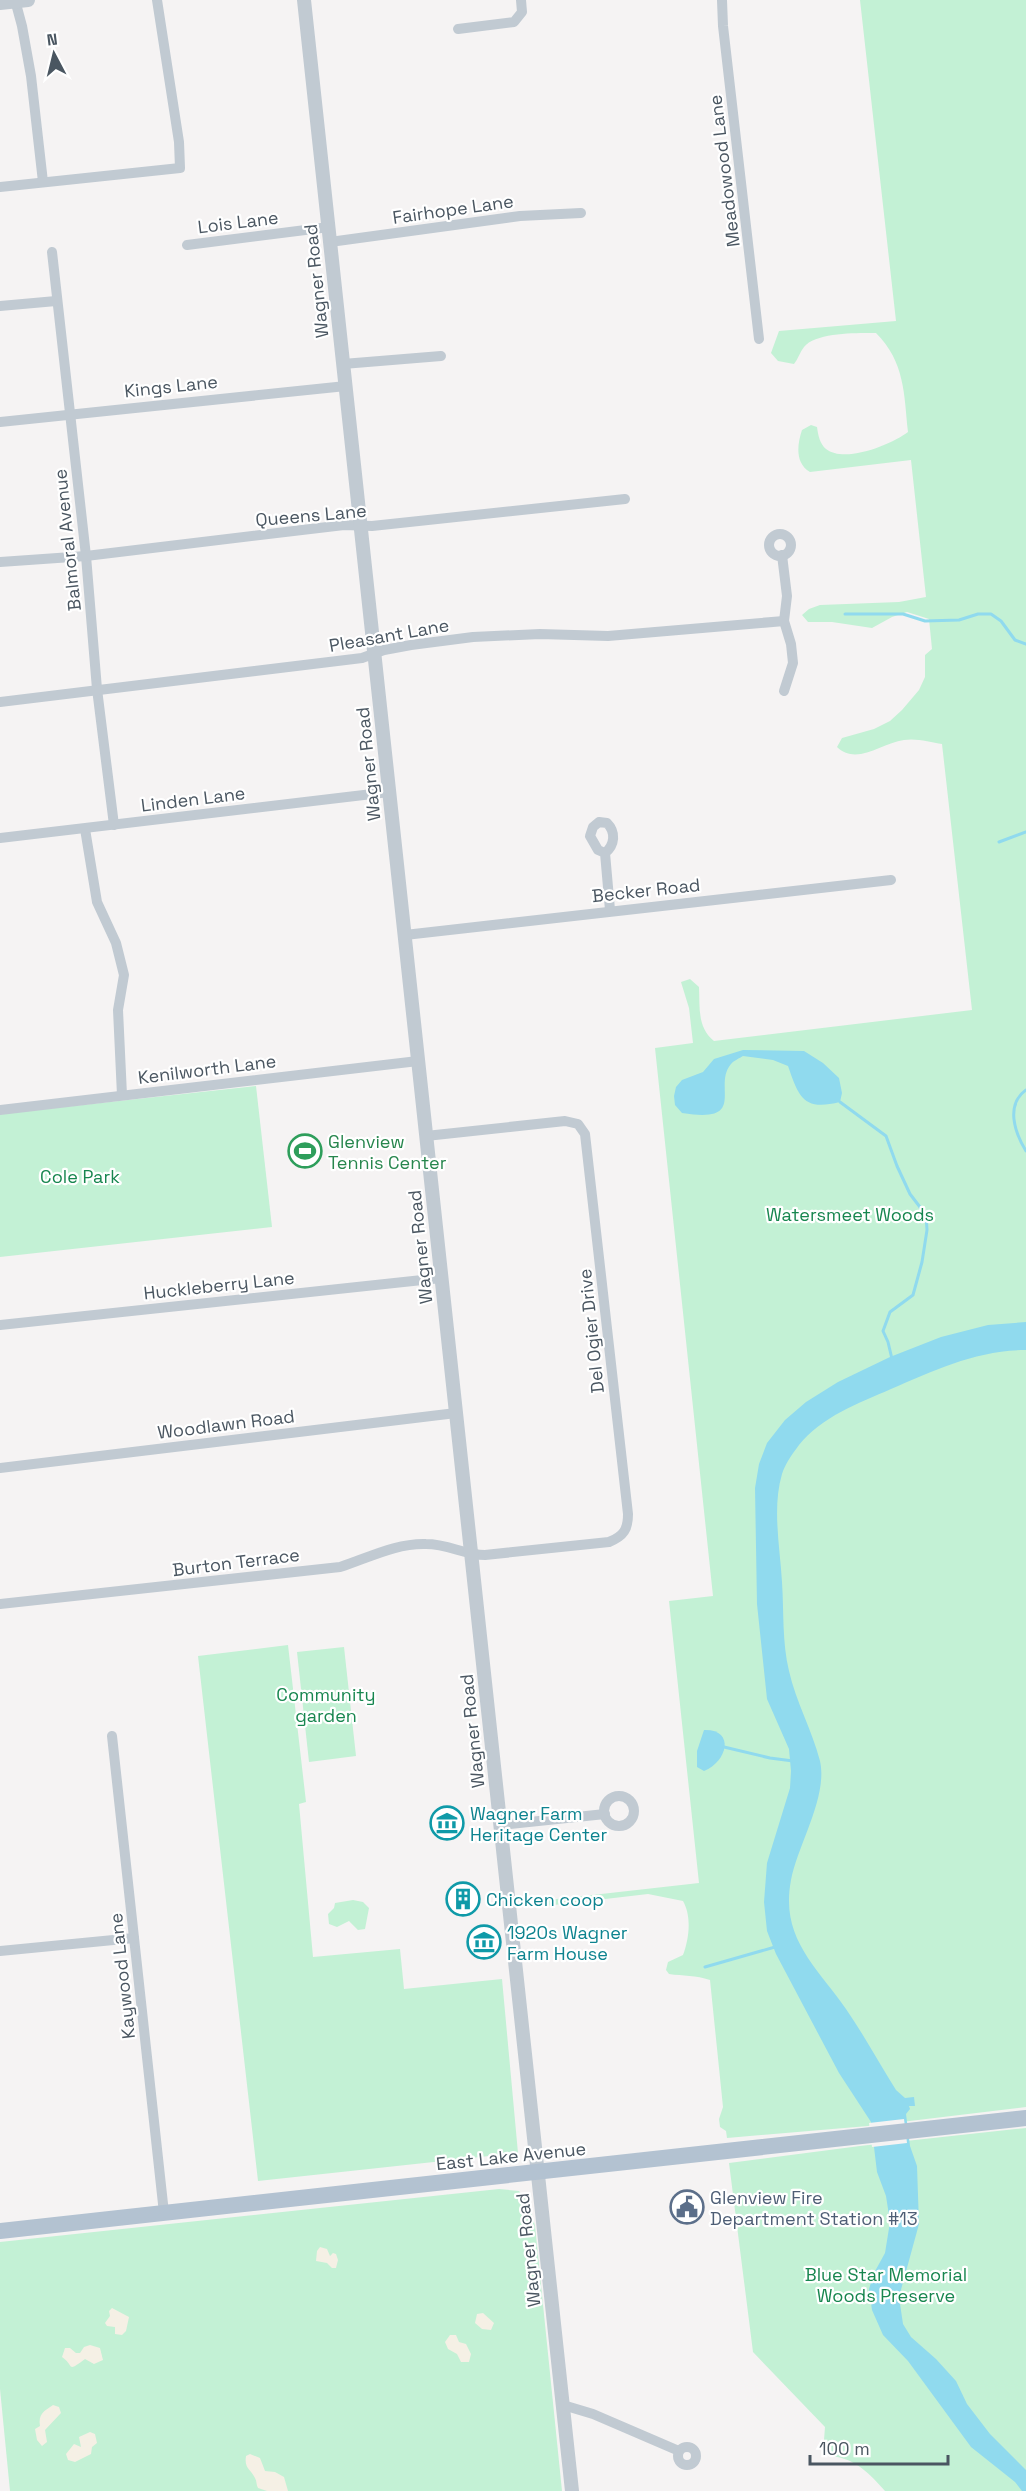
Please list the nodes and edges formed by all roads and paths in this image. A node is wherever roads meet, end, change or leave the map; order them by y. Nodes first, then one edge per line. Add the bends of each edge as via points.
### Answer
1 (19, 0) edge
2 (157, 0) edge
3 (304, 0) edge
4 (521, 0) edge
5 (722, 0) edge
6 (0, 3) edge
7 (458, 28) dead end
8 (43, 182) junction
9 (0, 187) edge
10 (581, 213) dead end
11 (329, 227) junction
12 (330, 242) junction
13 (187, 245) dead end
14 (52, 252) dead end
15 (56, 301) junction
16 (0, 306) edge
17 (759, 339) dead end
18 (441, 356) dead end
19 (344, 364) junction
20 (346, 386) junction
21 (69, 413) junction
22 (0, 422) edge
23 (625, 499) dead end
24 (361, 525) junction
25 (782, 555) dead end
26 (86, 556) junction
27 (0, 562) edge
28 (784, 621) junction
29 (375, 654) junction
30 (97, 689) junction
31 (784, 691) dead end
32 (0, 702) edge
33 (389, 792) junction
34 (114, 825) junction
35 (86, 829) junction
36 (0, 838) edge
37 (605, 852) dead end
38 (891, 880) dead end
39 (610, 910) junction
40 (405, 934) junction
41 (418, 1061) junction
42 (122, 1095) junction
43 (0, 1110) edge
44 (426, 1136) junction
45 (441, 1278) junction
46 (0, 1325) edge
47 (456, 1413) junction
48 (0, 1468) edge
49 (471, 1555) junction
50 (0, 1604) edge
51 (112, 1736) dead end
52 (604, 1814) dead end
53 (500, 1825) junction
54 (134, 1938) junction
55 (0, 1951) edge
56 (1026, 2118) edge
57 (537, 2173) junction
58 (164, 2213) junction
59 (0, 2231) edge
60 (563, 2405) junction
61 (679, 2451) dead end
62 (572, 2491) edge

1 - 6 street
1 - 8 street
2 - 8 street via 180,168
3 - 11 street, Wagner Road
4 - 7 street via 522,12 514,22
5 - 17 street, Meadowood Lane
8 - 9 street
10 - 12 street, Fairhope Lane via 520,216
11 - 12 street, Wagner Road
11 - 13 street, Lois Lane
12 - 19 street, Wagner Road
14 - 15 street, Balmoral Avenue
15 - 16 street
15 - 21 street, Balmoral Avenue
18 - 19 street
19 - 20 street, Wagner Road
20 - 21 street, Kings Lane
20 - 24 street, Wagner Road
21 - 22 street, Kings Lane
21 - 26 street, Balmoral Avenue
23 - 24 street, Queens Lane
24 - 26 street, Queens Lane
24 - 29 street, Wagner Road
25 - 28 street via 787,596
26 - 27 street, Queens Lane
26 - 30 street, Balmoral Avenue
28 - 29 street, Pleasant Lane via 608,636 473,637
28 - 31 street via 793,663
29 - 30 street, Pleasant Lane
29 - 33 street, Wagner Road
30 - 32 street, Pleasant Lane
30 - 34 street, Balmoral Avenue
33 - 34 street, Linden Lane
33 - 40 street, Wagner Road
34 - 35 street, Linden Lane
35 - 36 street, Linden Lane
35 - 42 street via 97,902 116,943 124,975 118,1010
37 - 39 street
38 - 39 street, Becker Road
39 - 40 street, Becker Road
40 - 41 street, Wagner Road
41 - 42 street, Kenilworth Lane
41 - 44 street, Wagner Road
42 - 43 street, Kenilworth Lane
44 - 45 street, Wagner Road
44 - 49 street, Del Ogier Drive via 565,1120 582,1128 587,1142 628,1514 627,1529 609,1542
45 - 46 street, Huckleberry Lane
45 - 47 street, Wagner Road
47 - 48 street, Woodlawn Road
47 - 49 street, Wagner Road
49 - 50 street, Burton Terrace via 453,1547 425,1544 394,1548 340,1567
49 - 53 street, Wagner Road
51 - 54 street, Kaywood Lane
52 - 53 street
53 - 57 street, Wagner Road
54 - 55 street
54 - 58 street, Kaywood Lane
56 - 57 main road, East Lake Avenue
57 - 58 main road, East Lake Avenue
57 - 60 street, Wagner Road
58 - 59 main road, East Lake Avenue
60 - 61 street
60 - 62 street, Wagner Road

